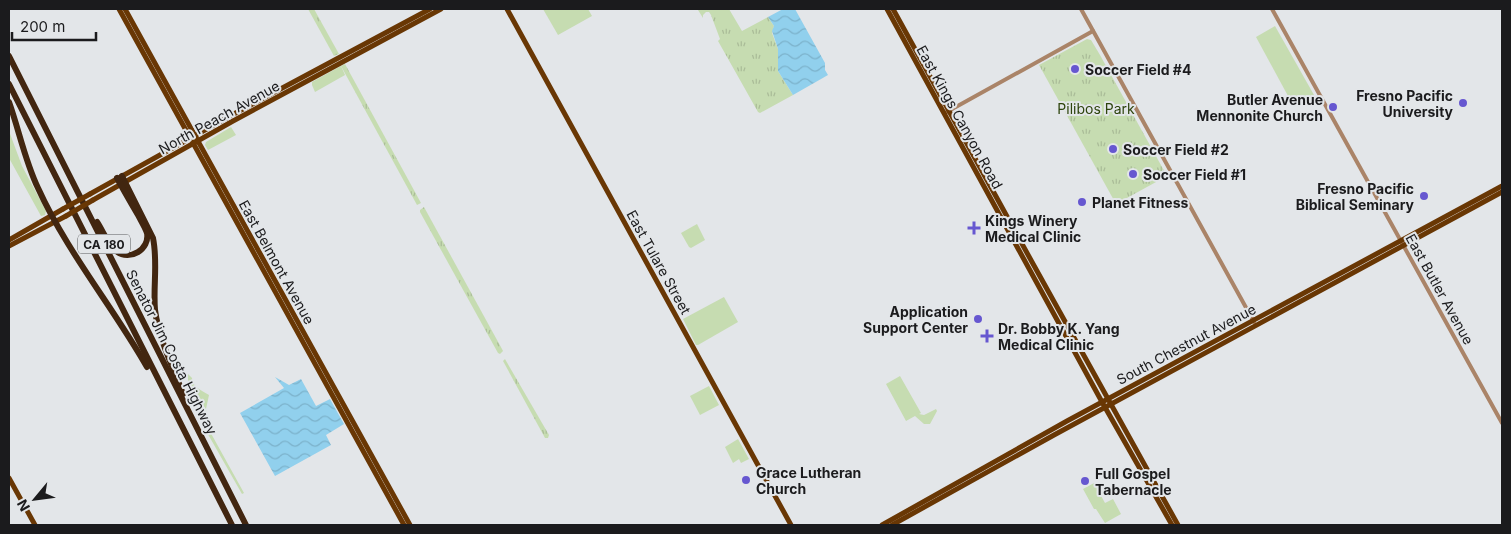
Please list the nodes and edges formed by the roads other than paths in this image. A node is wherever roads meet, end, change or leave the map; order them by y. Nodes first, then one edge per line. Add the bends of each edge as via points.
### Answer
1 (119, 9) edge
2 (125, 9) edge
3 (430, 9) edge
4 (441, 9) edge
5 (507, 9) edge
6 (887, 9) edge
7 (894, 9) edge
8 (1081, 9) edge
9 (1272, 9) edge
10 (1093, 31) junction
11 (380, 36) junction
12 (360, 52) junction
13 (9, 56) edge
14 (323, 67) junction
15 (306, 82) junction
16 (9, 84) edge
17 (267, 97) junction
18 (9, 102) edge
19 (947, 111) junction
20 (244, 115) junction
21 (41, 121) junction
22 (194, 139) junction
23 (121, 180) junction
24 (1502, 186) edge
25 (1502, 192) edge
26 (54, 218) junction
27 (9, 243) edge
28 (1401, 243) junction
29 (1300, 296) junction
30 (1282, 312) junction
31 (1254, 323) junction
32 (1164, 369) junction
33 (1147, 385) junction
34 (1106, 403) junction
35 (1502, 423) edge
36 (199, 432) junction
37 (188, 438) junction
38 (1032, 444) junction
39 (9, 478) edge
40 (35, 525) edge
41 (232, 525) edge
42 (246, 525) edge
43 (404, 525) edge
44 (410, 525) edge
45 (791, 525) edge
46 (882, 525) edge
47 (892, 525) edge
48 (1172, 525) edge
49 (1178, 525) edge

1 - 22 main road, East Belmont Avenue
2 - 22 main road, East Belmont Avenue
3 - 11 main road, North Peach Avenue
4 - 12 main road, North Peach Avenue
5 - 45 main road, East Tulare Street
6 - 19 main road, East Kings Canyon Road
7 - 19 main road, East Kings Canyon Road
8 - 10 street
9 - 28 street, East Butler Avenue
10 - 19 street
10 - 31 street
11 - 12 main road
11 - 14 main road, North Peach Avenue
12 - 15 main road, North Peach Avenue
13 - 21 highway, Senator Jim Costa Highway / CA 180
14 - 15 main road
14 - 17 main road, North Peach Avenue
15 - 20 main road, North Peach Avenue
16 - 37 highway, Senator Jim Costa Highway / CA 180
17 - 20 main road
17 - 22 main road, North Peach Avenue
18 - 26 highway via 32,176
19 - 34 main road, East Kings Canyon Road
20 - 22 main road, North Peach Avenue
21 - 23 highway via 116,252 131,255 142,249 147,234
21 - 36 highway, Senator Jim Costa Highway / CA 180
22 - 23 main road, North Peach Avenue
22 - 43 main road, East Belmont Avenue
22 - 44 main road, East Belmont Avenue
23 - 26 main road, North Peach Avenue, bridge via 63,209
23 - 26 main road, North Peach Avenue, bridge via 66,216
23 - 36 highway via 154,238 158,327
24 - 28 main road, South Chestnut Avenue
25 - 28 main road, South Chestnut Avenue
26 - 27 main road, North Peach Avenue
26 - 27 main road, North Peach Avenue via 22,232
26 - 37 highway via 128,334
28 - 29 main road, South Chestnut Avenue
28 - 30 main road, South Chestnut Avenue
28 - 35 street, East Butler Avenue
29 - 30 main road
29 - 31 main road, South Chestnut Avenue
30 - 31 main road, South Chestnut Avenue
31 - 32 main road, South Chestnut Avenue
31 - 33 main road, South Chestnut Avenue
32 - 33 main road
32 - 34 main road, South Chestnut Avenue
33 - 34 main road, South Chestnut Avenue
34 - 38 main road, South Chestnut Avenue
34 - 48 main road, East Kings Canyon Road
34 - 49 main road, East Kings Canyon Road
36 - 42 highway, Senator Jim Costa Highway / CA 180
37 - 41 highway, Senator Jim Costa Highway / CA 180
38 - 46 main road, South Chestnut Avenue
38 - 47 main road, South Chestnut Avenue
39 - 40 main road

